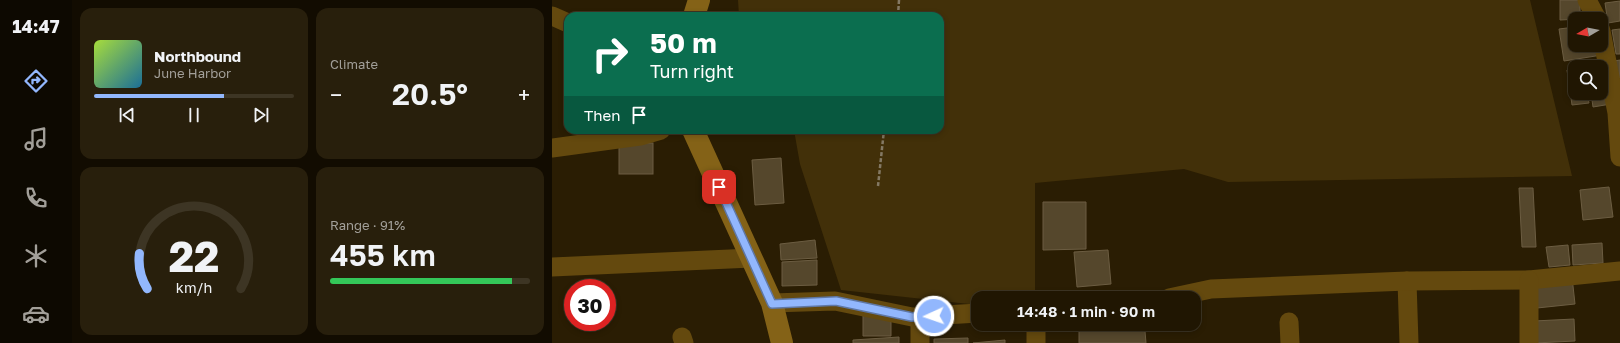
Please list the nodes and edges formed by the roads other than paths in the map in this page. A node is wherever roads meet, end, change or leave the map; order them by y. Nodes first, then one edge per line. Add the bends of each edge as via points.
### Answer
1 (699, 0) edge
2 (1587, 0) edge
3 (695, 12) edge
4 (1593, 12) edge
5 (552, 16) edge
6 (564, 21) edge
7 (1605, 52) edge
8 (1618, 112) edge
9 (647, 134) edge
10 (695, 134) edge
11 (552, 148) edge
12 (1620, 157) edge
13 (752, 258) junction
14 (552, 267) edge
15 (1620, 271) edge
16 (1529, 280) junction
17 (1406, 281) junction
18 (1201, 292) edge
19 (772, 304) junction
20 (971, 313) edge
21 (920, 316) junction
22 (1289, 322) dead end
23 (1036, 331) edge
24 (782, 343) edge
25 (920, 343) edge
26 (1036, 343) edge
27 (1290, 343) edge
28 (1409, 343) edge
29 (1528, 343) edge

1 - 3 street
2 - 4 street
5 - 6 street
7 - 8 street
8 - 12 street
9 - 11 street
10 - 13 street
13 - 14 street
13 - 19 street
15 - 16 street
16 - 17 street
16 - 29 street
17 - 18 street
17 - 28 street
19 - 21 street via 836,301 912,317
19 - 24 street
20 - 21 street
21 - 25 street
22 - 27 street
23 - 26 street

